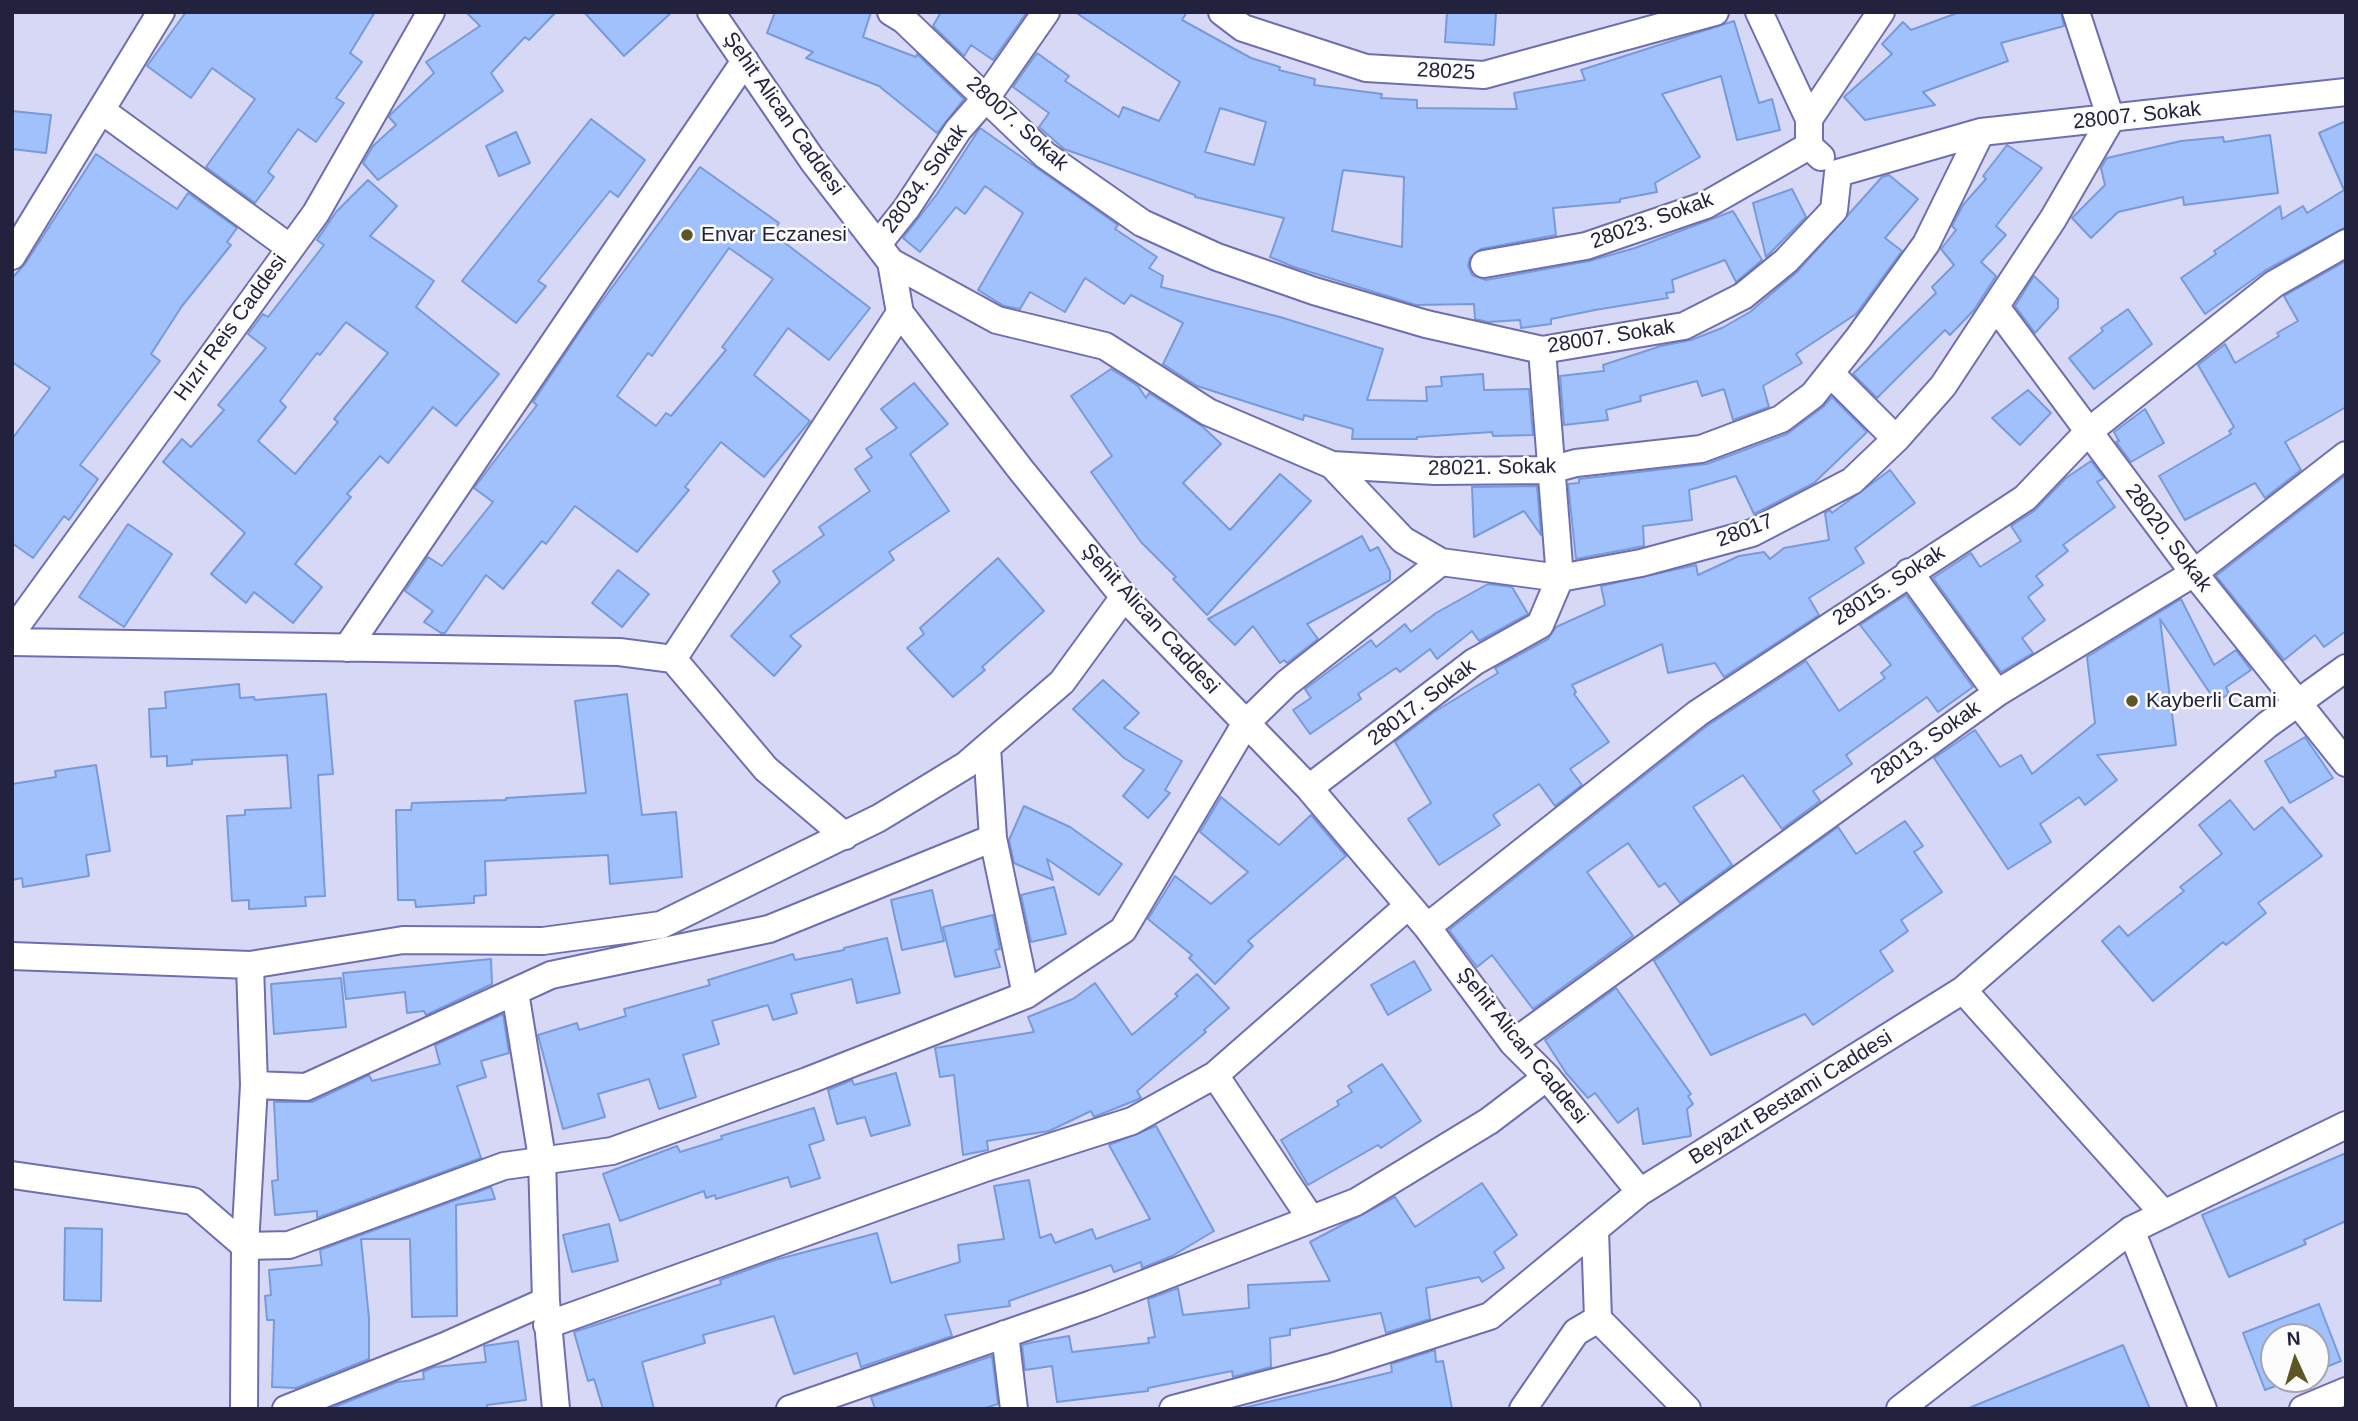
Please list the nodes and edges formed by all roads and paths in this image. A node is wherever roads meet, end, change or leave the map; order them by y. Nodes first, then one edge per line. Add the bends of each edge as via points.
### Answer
1 (161, 12) edge
2 (431, 12) edge
3 (711, 12) edge
4 (891, 12) edge
5 (1046, 12) edge
6 (1222, 12) edge
7 (1715, 12) edge
8 (1759, 12) edge
9 (1881, 12) edge
10 (2076, 12) edge
11 (746, 61) junction
12 (2346, 92) edge
13 (986, 98) junction
14 (101, 110) junction
15 (1809, 119) junction
16 (2111, 119) junction
17 (1981, 132) junction
18 (1810, 146) junction
19 (1838, 173) junction
20 (2346, 243) edge
21 (289, 247) junction
22 (884, 253) junction
23 (12, 256) edge
24 (1484, 264) dead end
25 (1996, 307) junction
26 (900, 313) junction
27 (1542, 350) junction
28 (1831, 374) junction
29 (2088, 432) junction
30 (1896, 439) junction
31 (2346, 455) edge
32 (1332, 465) junction
33 (1550, 470) junction
34 (1441, 562) junction
35 (1909, 572) junction
36 (2193, 573) junction
37 (1560, 578) junction
38 (1124, 597) junction
39 (12, 632) edge
40 (12, 642) edge
41 (347, 648) junction
42 (673, 659) junction
43 (2346, 668) edge
44 (1997, 693) junction
45 (2297, 705) junction
46 (1246, 723) junction
47 (987, 747) junction
48 (2346, 763) edge
49 (1309, 788) junction
50 (845, 836) junction
51 (993, 838) junction
52 (1408, 906) junction
53 (1427, 927) junction
54 (543, 942) junction
55 (12, 956) edge
56 (250, 965) junction
57 (551, 975) junction
58 (1963, 990) junction
59 (515, 992) junction
60 (1026, 995) junction
61 (1513, 1043) junction
62 (1215, 1075) junction
63 (1547, 1077) junction
64 (254, 1085) junction
65 (2346, 1125) edge
66 (542, 1158) junction
67 (12, 1175) edge
68 (1640, 1192) junction
69 (2164, 1214) junction
70 (1311, 1219) junction
71 (1595, 1230) junction
72 (2131, 1230) junction
73 (245, 1246) junction
74 (547, 1313) junction
75 (1598, 1319) junction
76 (1005, 1334) junction
77 (2346, 1391) edge
78 (557, 1406) edge
79 (244, 1409) edge
80 (286, 1409) edge
81 (790, 1409) edge
82 (1014, 1409) edge
83 (1173, 1409) edge
84 (1523, 1409) edge
85 (1687, 1409) edge
86 (1899, 1409) edge
87 (2203, 1409) edge
88 (2303, 1409) edge

1 - 14 street
2 - 21 street, Hızır Reis Caddesi via 316,213
3 - 11 street, Şehit Alican Caddesi
4 - 13 street, 28007. Sokak
5 - 13 street, 28034. Sokak
6 - 7 street, 28025 via 1243,29 1366,68 1485,75
8 - 15 street
9 - 15 street
10 - 16 street
11 - 22 street, Şehit Alican Caddesi via 813,161
11 - 41 street
12 - 16 street, 28007. Sokak
13 - 22 street, 28034. Sokak via 958,130 906,209
13 - 27 street, 28007. Sokak via 1045,155 1142,223 1217,257 1314,292
14 - 21 street
14 - 23 street
15 - 18 street
16 - 17 street, 28007. Sokak
16 - 25 street, 28017
17 - 19 street, 28007. Sokak
17 - 28 street, 28021. Sokak via 1926,244
18 - 19 street
18 - 24 street, 28023. Sokak via 1706,205 1586,246
19 - 27 street, 28007. Sokak via 1834,210 1786,261 1743,296 1684,326
20 - 29 street, 28015. Sokak via 2274,284
21 - 39 street, Hızır Reis Caddesi
22 - 26 street, Şehit Alican Caddesi
22 - 32 street, 28021. Sokak via 997,320 1105,346 1208,412
25 - 29 street, 28020. Sokak
25 - 30 street, 28017 via 1943,386
26 - 38 street, Şehit Alican Caddesi
26 - 42 street
27 - 33 street
28 - 30 street
28 - 33 street, 28021. Sokak via 1813,395 1781,419 1701,449
29 - 35 street, 28015. Sokak via 2025,498
29 - 36 street, 28020. Sokak
30 - 37 street, 28017 via 1852,481 1752,533 1641,563
31 - 36 street, 28013. Sokak
32 - 33 street, 28021. Sokak via 1436,471
32 - 34 street via 1403,540
33 - 37 street
34 - 37 street, 28017
34 - 46 street via 1287,683
35 - 44 street
35 - 53 street, 28015. Sokak via 1699,713
36 - 44 street, 28013. Sokak
36 - 45 street, 28020. Sokak
37 - 49 street, 28017. Sokak via 1540,625 1474,662
38 - 46 street, Şehit Alican Caddesi
38 - 47 street via 1062,682
40 - 41 street
41 - 42 street via 619,652
42 - 50 street via 766,769
43 - 45 street, Beyazıt Bestami Caddesi
44 - 61 street, 28013. Sokak
45 - 48 street, 28020. Sokak
45 - 58 street, Beyazıt Bestami Caddesi via 2267,725
46 - 49 street, Şehit Alican Caddesi
46 - 60 street via 1122,930
47 - 50 street via 966,765
47 - 51 street
49 - 52 street, Şehit Alican Caddesi
50 - 54 street via 661,925
51 - 57 street via 769,929
51 - 60 street
52 - 53 street, Şehit Alican Caddesi
52 - 62 street
53 - 61 street, Şehit Alican Caddesi
54 - 56 street via 404,940
54 - 57 street
55 - 56 street
56 - 64 street
57 - 59 street
58 - 68 street, Beyazıt Bestami Caddesi
58 - 69 street
59 - 64 street via 306,1087
59 - 66 street
60 - 66 street via 612,1152
61 - 63 street, Şehit Alican Caddesi
62 - 70 street
62 - 74 street via 1132,1121
63 - 68 street, Şehit Alican Caddesi
63 - 70 street via 1489,1121 1367,1195
64 - 73 street
65 - 69 street
66 - 73 street via 504,1166 289,1245
66 - 74 street
67 - 73 street via 192,1201
68 - 71 street, Beyazıt Bestami Caddesi
69 - 72 street
70 - 76 street
71 - 75 street
71 - 83 street, Beyazıt Bestami Caddesi via 1490,1316 1332,1367
72 - 86 street
72 - 87 street
73 - 79 street
74 - 78 street
74 - 80 street via 445,1346
75 - 84 street via 1576,1332
75 - 85 street
76 - 81 street
76 - 82 street
77 - 88 street

